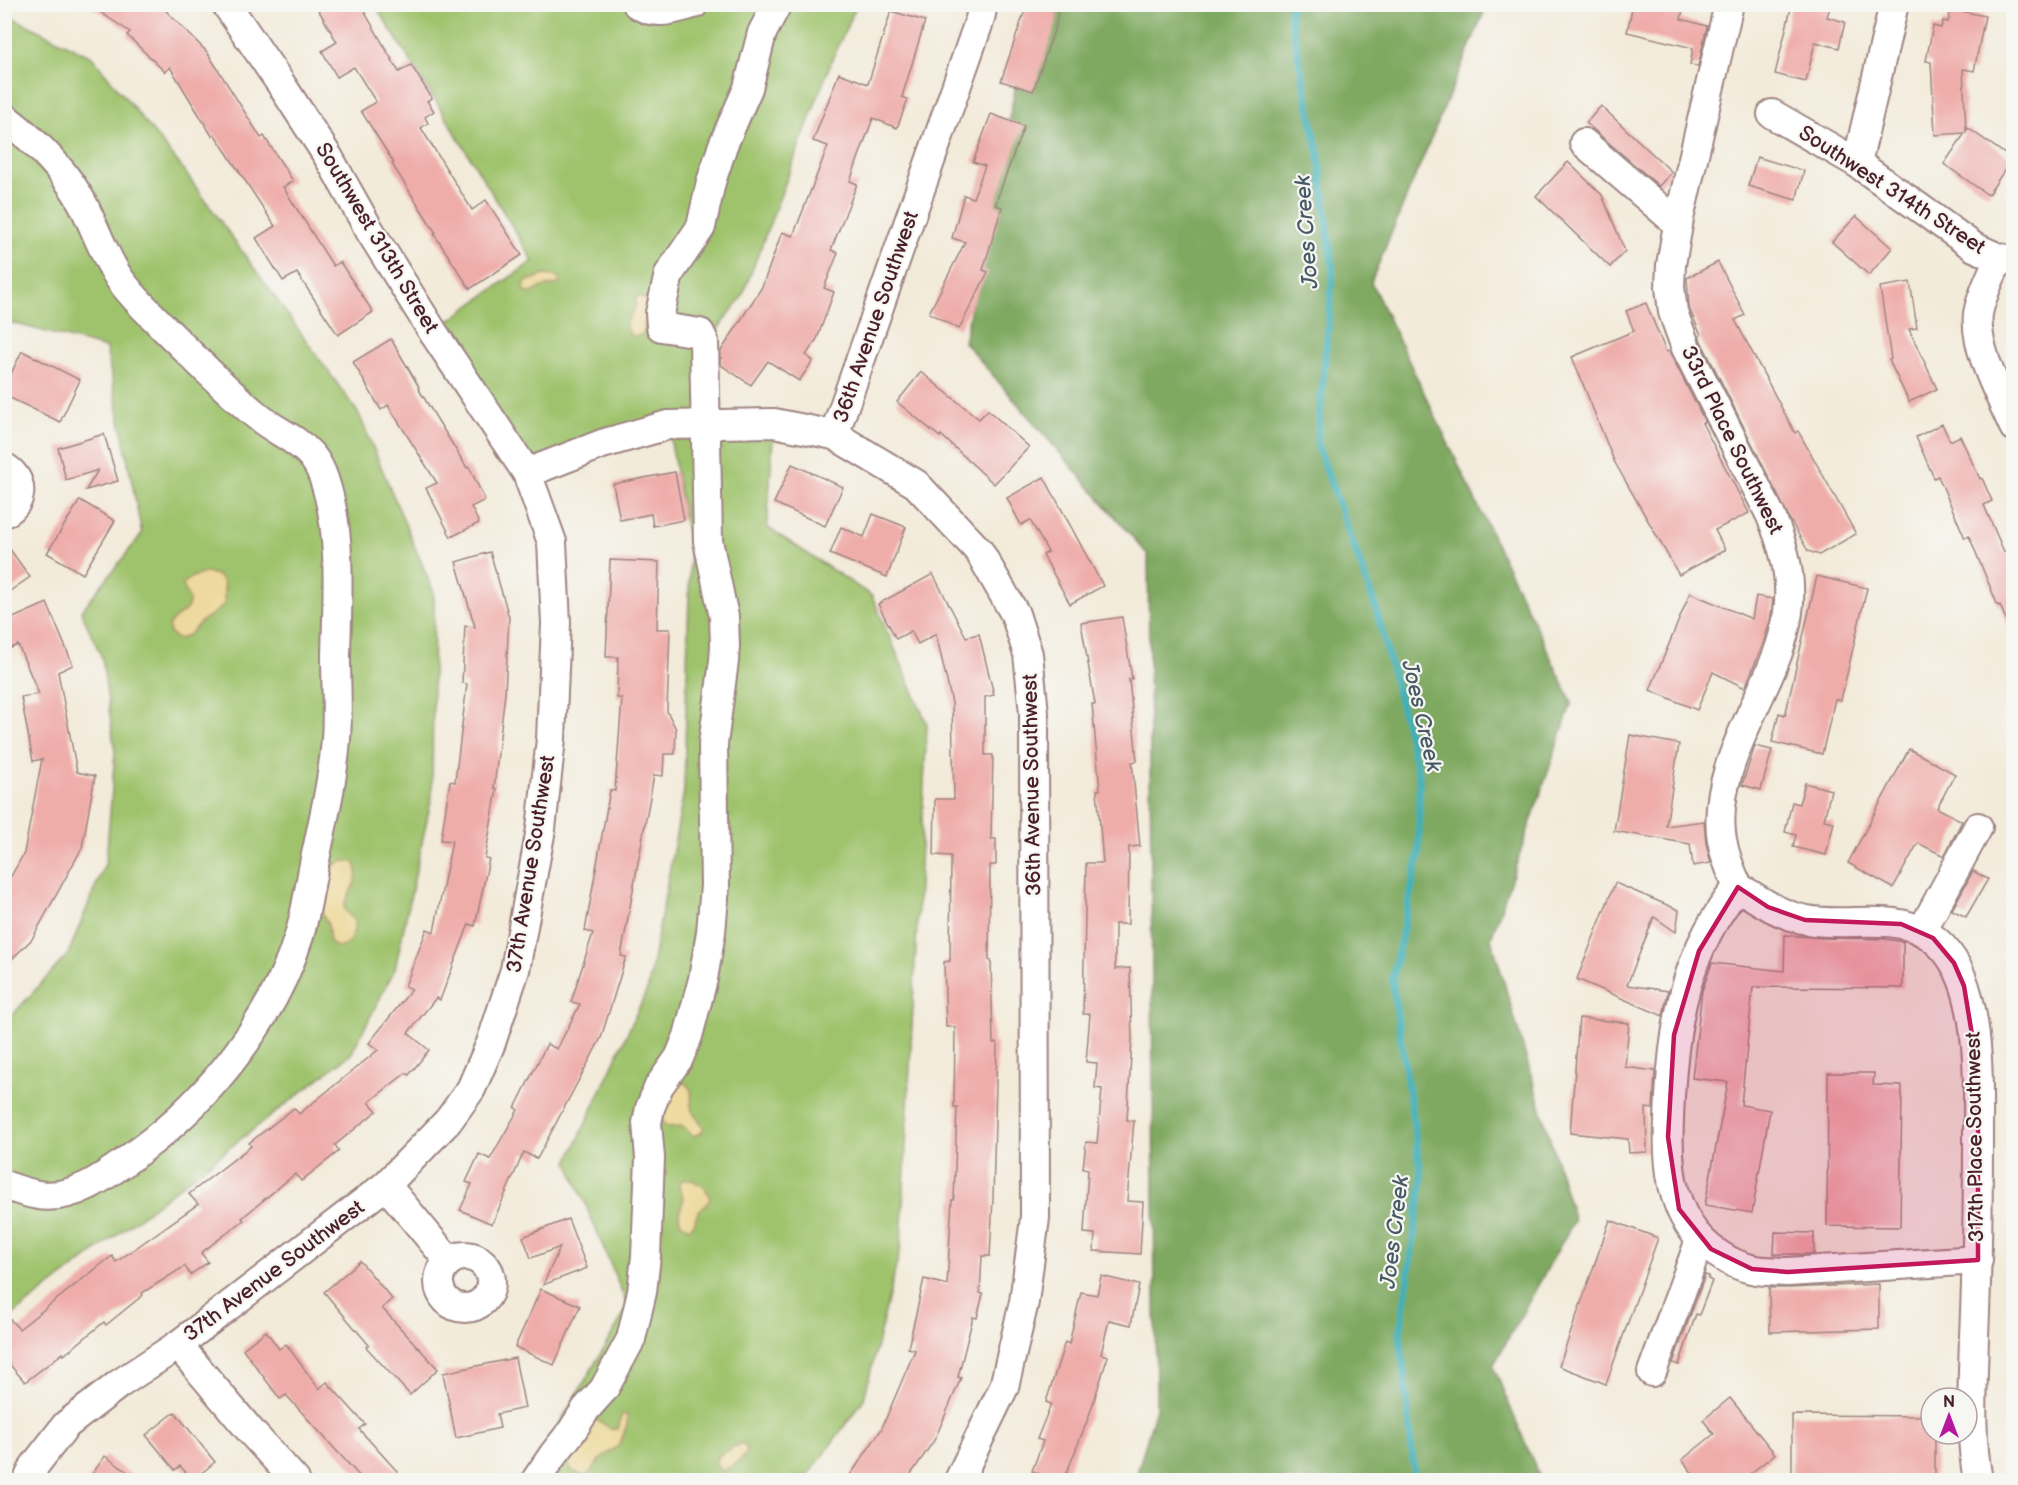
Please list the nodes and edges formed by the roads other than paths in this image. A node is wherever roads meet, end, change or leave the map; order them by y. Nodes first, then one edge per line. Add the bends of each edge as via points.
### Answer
1 (226, 4) edge
2 (637, 4) edge
3 (694, 4) edge
4 (777, 4) edge
5 (983, 4) edge
6 (1729, 4) edge
7 (1894, 4) edge
8 (1772, 114) dead end
9 (4, 117) edge
10 (1584, 143) dead end
11 (1857, 163) junction
12 (1678, 224) junction
13 (2006, 259) edge
14 (705, 424) junction
15 (2013, 427) edge
16 (834, 435) junction
17 (4, 467) edge
18 (527, 473) junction
19 (4, 513) edge
20 (1978, 827) dead end
21 (1738, 888) junction
22 (1922, 931) junction
23 (4, 1185) edge
24 (386, 1185) junction
25 (1700, 1240) junction
26 (1978, 1260) junction
27 (449, 1261) dead end
28 (178, 1345) junction
29 (1652, 1372) dead end
30 (28, 1480) edge
31 (295, 1480) edge
32 (536, 1480) edge
33 (959, 1480) edge
34 (1978, 1480) edge

1 - 18 street, Southwest 313th Street via 282,84 433,332
2 - 3 street via 659,12
4 - 14 street via 762,33 748,88 720,154 701,226 669,274 662,297 661,327 700,333 704,341
5 - 16 street, 36th Avenue Southwest
6 - 12 street, 33rd Place Southwest
7 - 11 street
8 - 11 street, Southwest 314th Street
9 - 23 street via 41,149 72,186 117,275 135,297 236,397 306,450 318,465 329,497 335,537 337,728 328,796 299,936 270,1004 239,1050 178,1119 96,1181 78,1190 47,1196
10 - 12 street
11 - 13 street, Southwest 314th Street via 1974,247
12 - 21 street, 33rd Place Southwest via 1670,280 1676,320 1686,348 1770,514 1788,572 1784,636 1736,749 1723,798 1722,839
13 - 15 street via 1978,312 1978,333
14 - 16 street via 774,423
14 - 18 street via 668,426 613,441
14 - 32 street via 708,542 724,617 725,646 712,744 715,886 705,970 688,1036 679,1058 659,1086 648,1115 646,1257 632,1339 604,1389
16 - 33 street, 36th Avenue Southwest via 916,484 979,551 1015,614 1028,654 1034,713 1035,1218 1024,1302 1004,1387
17 - 19 street via 16,477 20,492 14,507
18 - 24 street, 37th Avenue Southwest via 552,542 556,623 550,750 541,829 521,940 491,1043 471,1089 447,1121
20 - 22 street
21 - 22 street, 317th Place Southwest via 1768,907 1805,920 1888,922
21 - 25 street via 1713,921 1699,951 1674,1035 1668,1137 1672,1184 1679,1209
22 - 26 street, 317th Place Southwest via 1954,963 1974,1026 1978,1071
24 - 27 street
24 - 28 street, 37th Avenue Southwest
25 - 26 street via 1733,1263 1769,1271
25 - 29 street
26 - 34 street, 317th Place Southwest via 1972,1437
28 - 30 street, 37th Avenue Southwest via 66,1425
28 - 31 street

